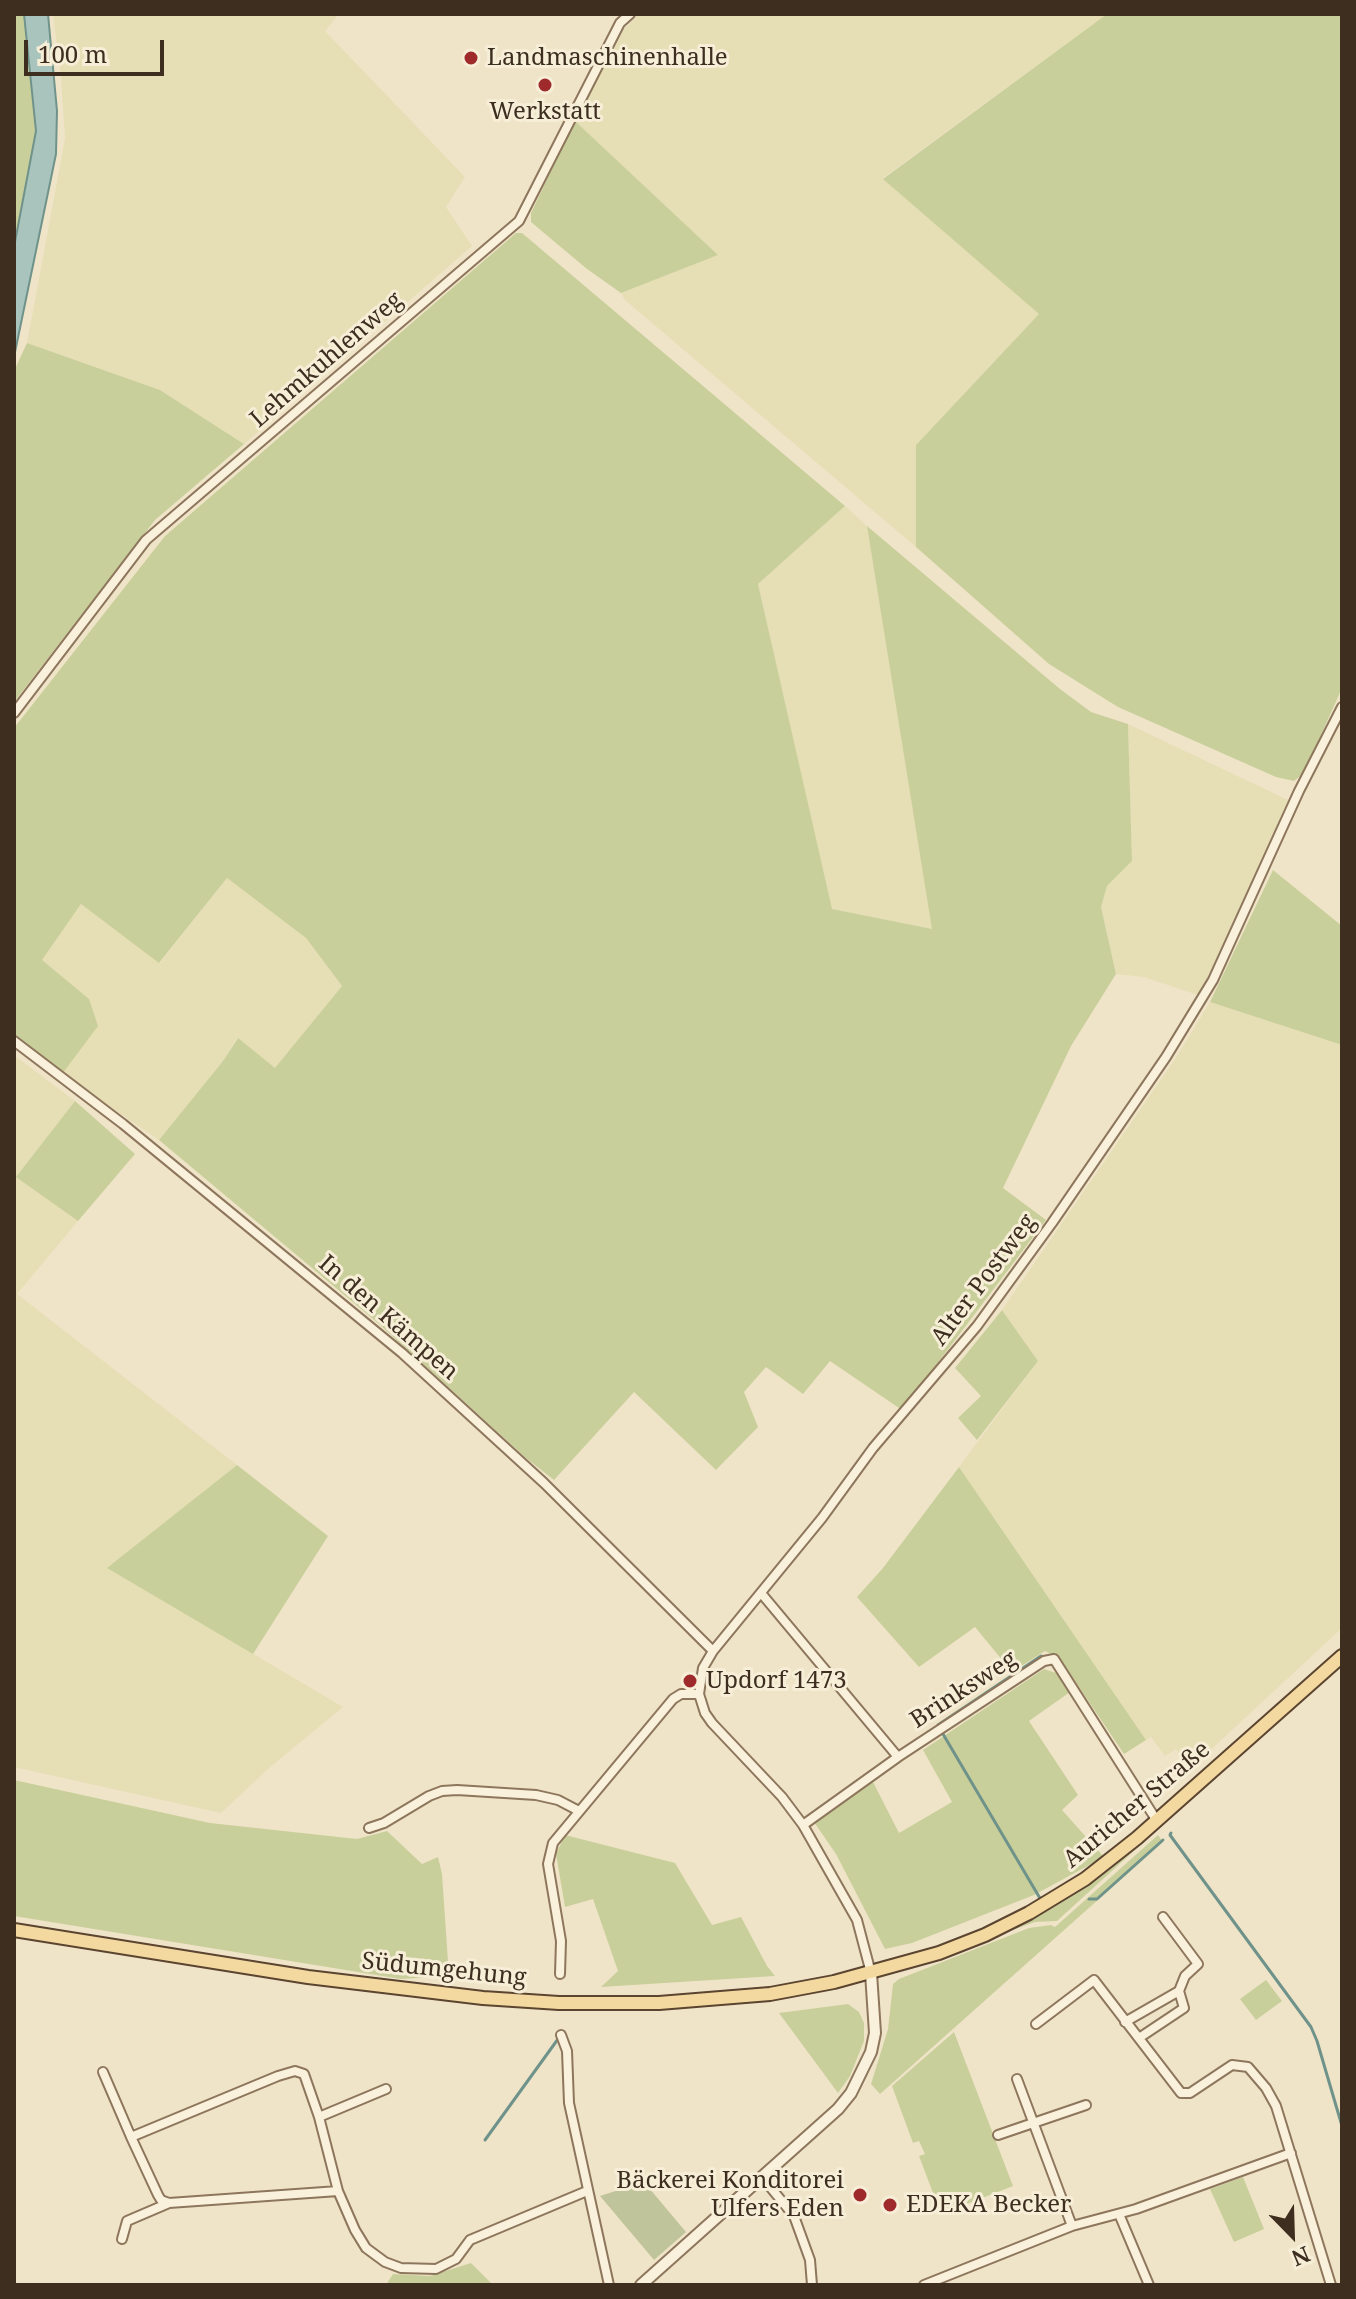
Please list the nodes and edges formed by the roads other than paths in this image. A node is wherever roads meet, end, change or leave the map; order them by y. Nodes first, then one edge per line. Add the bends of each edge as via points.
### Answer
1 (630, 14) edge
2 (1342, 707) edge
3 (14, 713) edge
4 (14, 1041) edge
5 (761, 1593) junction
6 (713, 1651) junction
7 (1342, 1656) edge
8 (699, 1694) junction
9 (898, 1757) junction
10 (579, 1811) junction
11 (1157, 1821) junction
12 (803, 1825) junction
13 (369, 1828) dead end
14 (1163, 1917) dead end
15 (14, 1930) edge
16 (871, 1973) junction
17 (560, 1974) dead end
18 (1179, 1991) junction
19 (1125, 2022) junction
20 (1036, 2024) dead end
21 (561, 2035) dead end
22 (1139, 2038) junction
23 (103, 2072) dead end
24 (1017, 2079) dead end
25 (386, 2089) dead end
26 (1086, 2105) dead end
27 (319, 2117) junction
28 (1032, 2123) junction
29 (998, 2135) dead end
30 (131, 2137) junction
31 (1291, 2153) junction
32 (762, 2177) junction
33 (338, 2191) junction
34 (587, 2191) junction
35 (169, 2203) junction
36 (1119, 2214) junction
37 (1072, 2226) junction
38 (122, 2239) dead end
39 (609, 2285) edge
40 (641, 2285) edge
41 (812, 2285) edge
42 (924, 2285) edge
43 (1149, 2285) edge
44 (1331, 2285) edge

1 - 3 street, Lehmkuhlenweg via 620,23 519,221 146,540
2 - 5 street, Alter Postweg via 1213,980 1166,1057 977,1326 873,1448
4 - 6 street, In den Kämpen via 402,1353 544,1483
5 - 6 street, Alter Postweg
5 - 9 street, Brinksweg
6 - 8 street, Alter Postweg via 703,1668
7 - 11 main road, Auricher Straße
8 - 10 street via 673,1699
8 - 12 street via 712,1723
9 - 11 street, Brinksweg via 1054,1659
9 - 12 street, Brinksweg
10 - 13 street via 536,1795 442,1791
10 - 17 street via 548,1853 561,1941
11 - 16 main road, Auricher Straße via 1085,1879 1029,1913 939,1953
12 - 16 street via 857,1920
14 - 18 street via 1198,1964
15 - 16 main road, Südumgehung via 308,1977 559,2003 716,2000
16 - 32 street via 875,2033 862,2075 838,2109
18 - 19 street
18 - 22 street via 1184,2008
19 - 20 street via 1094,1980
19 - 22 street
21 - 34 street
22 - 31 street via 1181,2093 1190,2093 1232,2065 1248,2067 1276,2106
23 - 30 street
24 - 28 street
25 - 27 street
26 - 28 street
27 - 30 street via 304,2074 295,2071
27 - 33 street
28 - 29 street
28 - 37 street
30 - 35 street via 158,2195
31 - 36 street
31 - 44 street
32 - 40 street
32 - 41 street via 794,2216 810,2260
33 - 34 street via 366,2248 401,2268 436,2269 456,2259 470,2240
33 - 35 street
34 - 39 street
35 - 38 street via 127,2221
36 - 37 street
36 - 43 street
37 - 42 street

